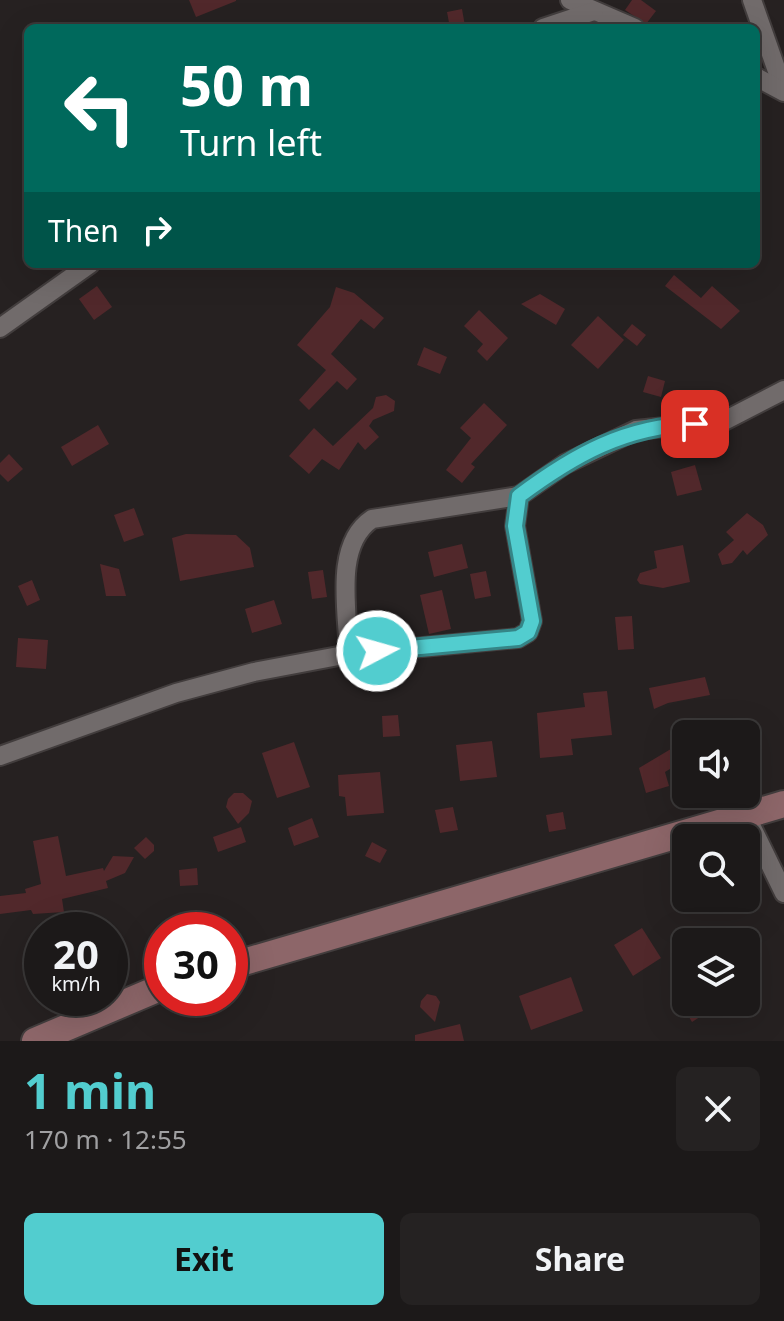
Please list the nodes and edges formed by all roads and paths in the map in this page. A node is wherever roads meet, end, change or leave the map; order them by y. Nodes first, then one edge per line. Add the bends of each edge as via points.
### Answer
1 (570, 0) edge
2 (752, 0) edge
3 (594, 11) junction
4 (555, 24) edge
5 (625, 24) edge
6 (760, 79) edge
7 (784, 92) edge
8 (84, 268) edge
9 (0, 328) edge
10 (784, 390) edge
11 (519, 496) junction
12 (349, 654) junction
13 (0, 756) edge
14 (784, 804) edge
15 (745, 813) junction
16 (784, 893) edge
17 (248, 961) edge
18 (144, 995) edge
19 (35, 1041) edge

1 - 3 street
2 - 7 street
3 - 4 street
3 - 5 street
6 - 7 street
8 - 9 street
10 - 11 street via 724,421 636,430 565,464
11 - 12 street via 372,519 359,528 351,540 347,577
11 - 12 street via 515,526 532,621 528,632 518,638
12 - 13 street via 176,693
14 - 15 street
15 - 16 street
15 - 17 street
18 - 19 street

